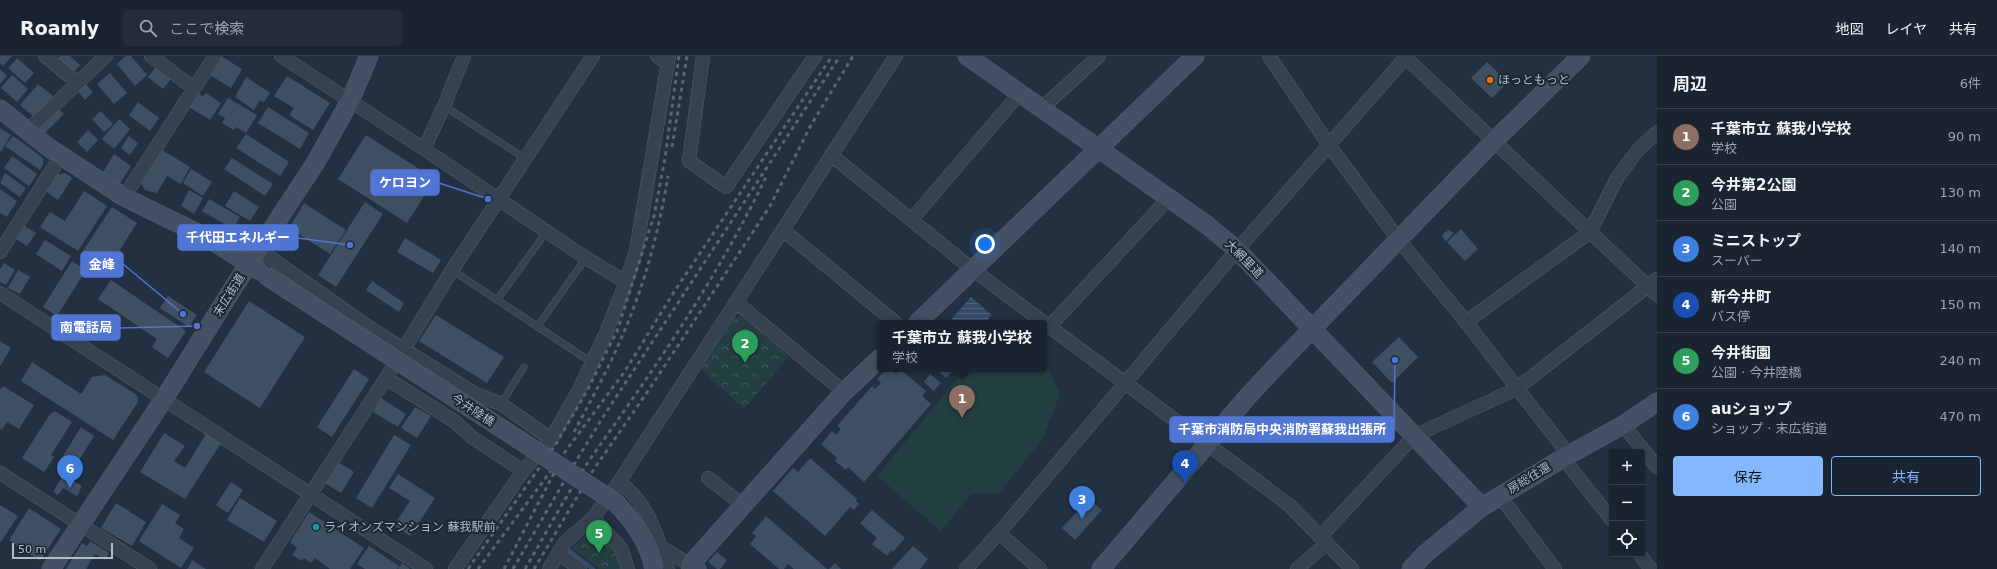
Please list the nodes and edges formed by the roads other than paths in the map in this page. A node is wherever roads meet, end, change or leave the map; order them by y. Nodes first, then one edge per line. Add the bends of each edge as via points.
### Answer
1 (45, 56) edge
2 (106, 56) edge
3 (151, 56) edge
4 (215, 56) edge
5 (281, 56) edge
6 (369, 56) edge
7 (464, 56) edge
8 (593, 56) edge
9 (657, 56) edge
10 (703, 56) edge
11 (814, 56) edge
12 (896, 56) edge
13 (1098, 56) edge
14 (1195, 56) edge
15 (1269, 56) edge
16 (1405, 56) edge
17 (1581, 56) edge
18 (970, 57) edge
19 (668, 59) edge
20 (78, 83) junction
21 (192, 88) junction
22 (1020, 92) junction
23 (350, 101) junction
24 (444, 106) junction
25 (1042, 108) junction
26 (1, 113) edge
27 (26, 132) junction
28 (1657, 132) edge
29 (1494, 142) junction
30 (1329, 145) junction
31 (1099, 148) junction
32 (424, 149) junction
33 (831, 155) junction
34 (62, 156) junction
35 (526, 159) junction
36 (124, 197) junction
37 (1169, 198) junction
38 (499, 199) junction
39 (912, 219) junction
40 (783, 230) junction
41 (547, 231) junction
42 (1590, 232) junction
43 (1398, 240) junction
44 (258, 249) junction
45 (1237, 250) junction
46 (0, 252) edge
47 (586, 258) junction
48 (248, 264) junction
49 (972, 269) junction
50 (452, 270) junction
51 (626, 282) junction
52 (1654, 287) edge
53 (0, 293) edge
54 (497, 300) junction
55 (736, 302) junction
56 (892, 320) edge
57 (920, 320) edge
58 (1040, 320) edge
59 (1466, 322) junction
60 (538, 327) junction
61 (1049, 327) joint
62 (1312, 330) junction
63 (403, 350) junction
64 (877, 361) edge
65 (591, 362) junction
66 (524, 367) dead end
67 (386, 378) junction
68 (1124, 383) junction
69 (1516, 389) junction
70 (844, 392) junction
71 (164, 399) junction
72 (1657, 402) edge
73 (495, 404) junction
74 (1623, 425) junction
75 (1414, 436) junction
76 (551, 439) junction
77 (1209, 444) junction
78 (1566, 456) junction
79 (1657, 467) edge
80 (523, 471) junction
81 (0, 473) edge
82 (708, 478) dead end
83 (619, 482) junction
84 (312, 494) junction
85 (1500, 496) junction
86 (743, 504) junction
87 (1482, 507) junction
88 (1609, 516) edge
89 (593, 518) junction
90 (81, 525) junction
91 (999, 533) junction
92 (1324, 540) junction
93 (660, 547) junction
94 (558, 553) junction
95 (1641, 557) edge
96 (694, 567) edge
97 (51, 569) edge
98 (150, 569) edge
99 (262, 569) edge
100 (426, 569) edge
101 (455, 569) edge
102 (549, 569) edge
103 (580, 569) edge
104 (628, 569) edge
105 (654, 569) edge
106 (668, 569) edge
107 (966, 569) edge
108 (1040, 569) edge
109 (1101, 569) edge
110 (1297, 569) edge
111 (1352, 569) edge
112 (1411, 569) edge
113 (1555, 569) edge
114 (1650, 569) edge

1 - 20 street
2 - 20 street
3 - 21 street
4 - 21 street
5 - 23 street
6 - 23 street, 末広街道
7 - 24 street
8 - 35 street
9 - 19 street
10 - 11 street via 690,161 726,187
12 - 33 street
13 - 25 street
14 - 31 street
15 - 30 street
16 - 29 street
16 - 30 street
17 - 29 street
18 - 22 street, 大網里道
19 - 51 street via 636,251
20 - 27 street
21 - 36 street
22 - 25 street, 大網里道
22 - 39 street
23 - 32 street
23 - 44 street, 末広街道 via 316,162
24 - 32 street
24 - 35 lane
25 - 31 street, 大網里道
26 - 27 street, 今井陸橋
27 - 34 street, 今井陸橋
28 - 42 street via 1638,150 1617,178
29 - 42 street
29 - 43 street
30 - 43 street
30 - 45 street
31 - 37 street, 大網里道
31 - 49 street
32 - 38 street
33 - 39 street
33 - 40 street
34 - 36 street, 今井陸橋
34 - 46 street
35 - 38 street
36 - 48 street, 今井陸橋 via 208,238
37 - 45 street, 大網里道
37 - 61 street
38 - 41 street
38 - 50 street
39 - 49 street
40 - 55 street
40 - 56 street
41 - 47 street
41 - 54 lane
42 - 52 street
42 - 59 street
43 - 59 street
43 - 62 street
44 - 48 street, 末広街道
44 - 63 street
45 - 62 street, 大網里道
45 - 68 street
47 - 51 street
47 - 60 lane
48 - 71 street, 末広街道
48 - 105 street, 今井陸橋, bridge via 614,502 625,512 640,533
49 - 57 street
49 - 58 street
50 - 54 lane
50 - 63 street
51 - 65 street via 606,333
52 - 69 street
53 - 71 street
54 - 60 lane
55 - 70 street
55 - 83 street
59 - 69 street
60 - 65 lane
61 - 68 street
62 - 75 street, 大網里道
62 - 77 street via 1249,395
63 - 67 street
63 - 73 street
64 - 70 street
65 - 76 street via 579,390
66 - 73 lane
67 - 80 street via 454,421
67 - 84 street
68 - 77 street
68 - 91 street
69 - 75 street
69 - 78 street
70 - 86 street
71 - 84 street
71 - 90 street, 末広街道
72 - 74 street, 房総往還
73 - 76 street
74 - 78 street, 房総往還
74 - 79 street
75 - 87 street, 大網里道
75 - 92 street
76 - 80 street
77 - 92 street via 1289,505
77 - 109 street
78 - 85 street, 房総往還
78 - 88 street
80 - 101 street
81 - 90 street
82 - 86 street
83 - 89 street
83 - 93 street via 635,495
84 - 99 street
84 - 100 street
85 - 87 street, 房総往還
85 - 113 street
86 - 96 street
87 - 112 street, 房総往還 via 1425,554
89 - 94 street via 565,542
89 - 104 street via 615,538
90 - 97 street, 末広街道
90 - 98 street
91 - 107 street
91 - 108 street
92 - 110 street
92 - 111 street
93 - 96 street
93 - 106 street
94 - 102 street
94 - 103 street
95 - 114 street

